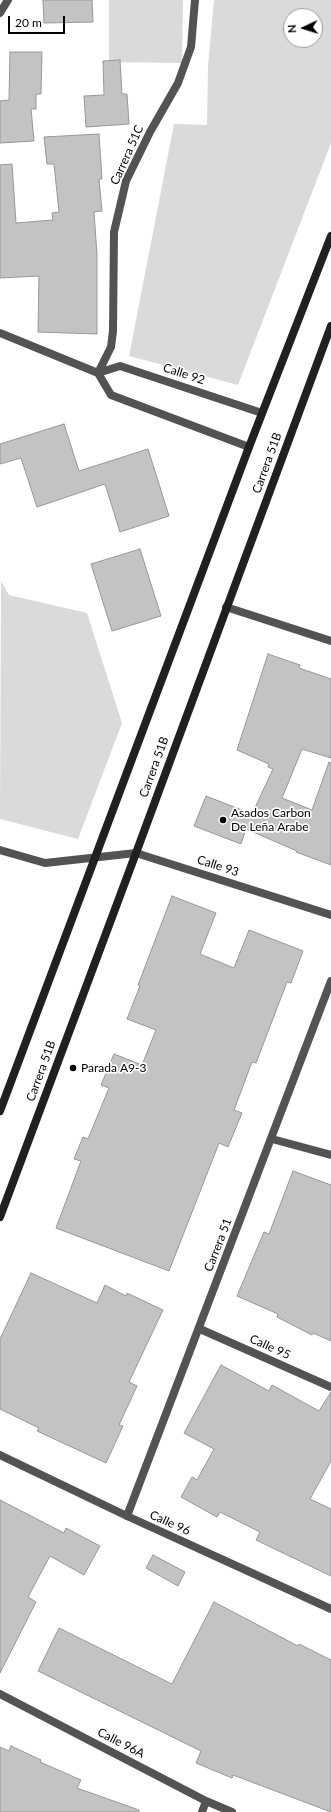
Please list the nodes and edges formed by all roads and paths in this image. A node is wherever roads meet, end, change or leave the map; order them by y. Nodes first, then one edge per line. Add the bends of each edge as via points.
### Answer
1 (8, 0) edge
2 (195, 0) edge
3 (0, 13) edge
4 (331, 236) edge
5 (331, 326) edge
6 (0, 333) edge
7 (98, 373) junction
8 (262, 413) junction
9 (249, 447) junction
10 (226, 607) junction
11 (331, 642) edge
12 (0, 850) edge
13 (136, 853) junction
14 (95, 858) junction
15 (331, 915) edge
16 (331, 981) edge
17 (0, 1111) edge
18 (272, 1138) junction
19 (331, 1155) edge
20 (0, 1217) edge
21 (200, 1329) junction
22 (331, 1387) edge
23 (0, 1456) edge
24 (127, 1516) junction
25 (331, 1609) edge
26 (0, 1694) edge
27 (206, 1801) junction
28 (202, 1812) edge
29 (232, 1812) edge

1 - 3 street
2 - 7 street, Carrera 51C via 191,47 178,83 126,181 114,232 111,347
4 - 8 main road, Carrera 51B
5 - 10 main road, Carrera 51B
6 - 7 street
7 - 8 street, Calle 92 via 120,366
7 - 9 street via 111,395
8 - 9 main road, Carrera 51B
9 - 14 main road, Carrera 51B
10 - 11 street
10 - 13 main road, Carrera 51B
12 - 14 street, Calle 93 via 45,862
13 - 14 street, Calle 93
13 - 15 street, Calle 93
13 - 20 main road, Carrera 51B
14 - 17 main road, Carrera 51B
16 - 18 street, Carrera 51
18 - 19 street
18 - 21 street, Carrera 51
21 - 22 street, Calle 95
21 - 24 street, Carrera 51
23 - 24 street, Calle 96
24 - 25 street, Calle 96
26 - 27 street, Calle 96A
27 - 28 street
27 - 29 street, Calle 96A

